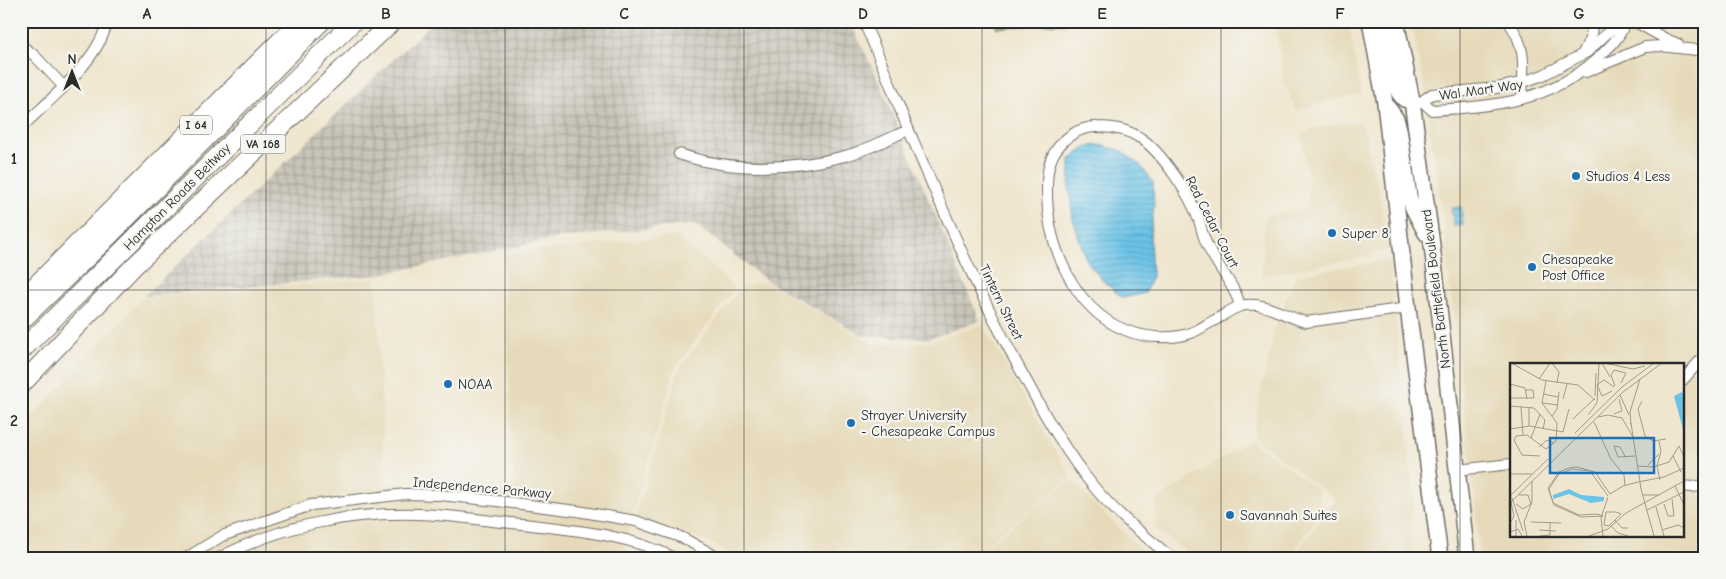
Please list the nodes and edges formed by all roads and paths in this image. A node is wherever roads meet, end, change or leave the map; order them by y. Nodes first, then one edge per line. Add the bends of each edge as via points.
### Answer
1 (107, 21) edge
2 (300, 21) edge
3 (322, 21) edge
4 (344, 21) edge
5 (354, 21) edge
6 (393, 21) edge
7 (863, 21) edge
8 (1370, 21) edge
9 (1382, 21) edge
10 (1396, 21) edge
11 (1508, 21) edge
12 (1592, 21) edge
13 (1620, 21) edge
14 (1625, 21) edge
15 (1634, 21) edge
16 (21, 45) edge
17 (1701, 51) edge
18 (1581, 55) junction
19 (1571, 79) junction
20 (1523, 82) junction
21 (63, 86) junction
22 (1522, 99) junction
23 (1417, 101) junction
24 (1385, 103) junction
25 (21, 128) edge
26 (908, 130) junction
27 (679, 154) dead end
28 (1432, 244) junction
29 (21, 300) edge
30 (1240, 306) junction
31 (1408, 308) junction
32 (21, 321) edge
33 (21, 344) edge
34 (21, 352) edge
35 (1705, 355) edge
36 (1684, 379) edge
37 (21, 385) edge
38 (1510, 464) edge
39 (1457, 470) junction
40 (1705, 485) edge
41 (1684, 486) edge
42 (186, 558) edge
43 (219, 558) edge
44 (674, 558) edge
45 (719, 558) edge
46 (1172, 558) edge
47 (1440, 558) edge
48 (1467, 558) edge

1 - 21 street via 89,60
2 - 29 highway, I 64
3 - 32 highway
4 - 33 highway
5 - 34 highway, Hampton Roads Beltway / I 64
6 - 37 highway, VA 168 via 133,267
7 - 26 street, Tintern Street
8 - 24 main road, North Battlefield Boulevard
9 - 23 main road via 1394,84 1404,99
10 - 23 main road, North Battlefield Boulevard
11 - 20 street via 1521,51
12 - 18 street via 1591,37
13 - 18 street, Wal Mart Way
14 - 19 street, Wal Mart Way via 1622,34 1609,48
15 - 17 street via 1664,38
16 - 21 street
17 - 19 street via 1645,47
18 - 20 street, Wal Mart Way
19 - 22 street, Wal Mart Way
20 - 22 street
20 - 23 street, Wal Mart Way via 1497,88 1432,94
21 - 25 street
22 - 23 street, Wal Mart Way via 1432,110
23 - 24 street, Wal Mart Way
23 - 28 main road, North Battlefield Boulevard
24 - 28 main road via 1399,129 1413,208
24 - 31 main road, North Battlefield Boulevard
26 - 27 street via 845,156 794,166 735,166
26 - 46 street, Tintern Street via 984,302 1063,446 1111,505
28 - 39 main road, North Battlefield Boulevard
30 - 30 street, Red Cedar Court via 1191,333 1157,337 1122,329 1093,309 1066,270 1050,228 1048,170 1059,146 1069,136 1094,126 1126,131 1141,138 1153,149 1188,198 1215,262
30 - 31 street via 1266,307 1306,322
31 - 47 main road, North Battlefield Boulevard
35 - 36 street
38 - 39 street
39 - 48 main road, North Battlefield Boulevard
40 - 41 street
42 - 45 street, Independence Parkway via 222,536 310,505 406,494 468,498 636,521 683,538
43 - 44 street via 261,540 311,525 346,518 400,514 450,516 602,534

